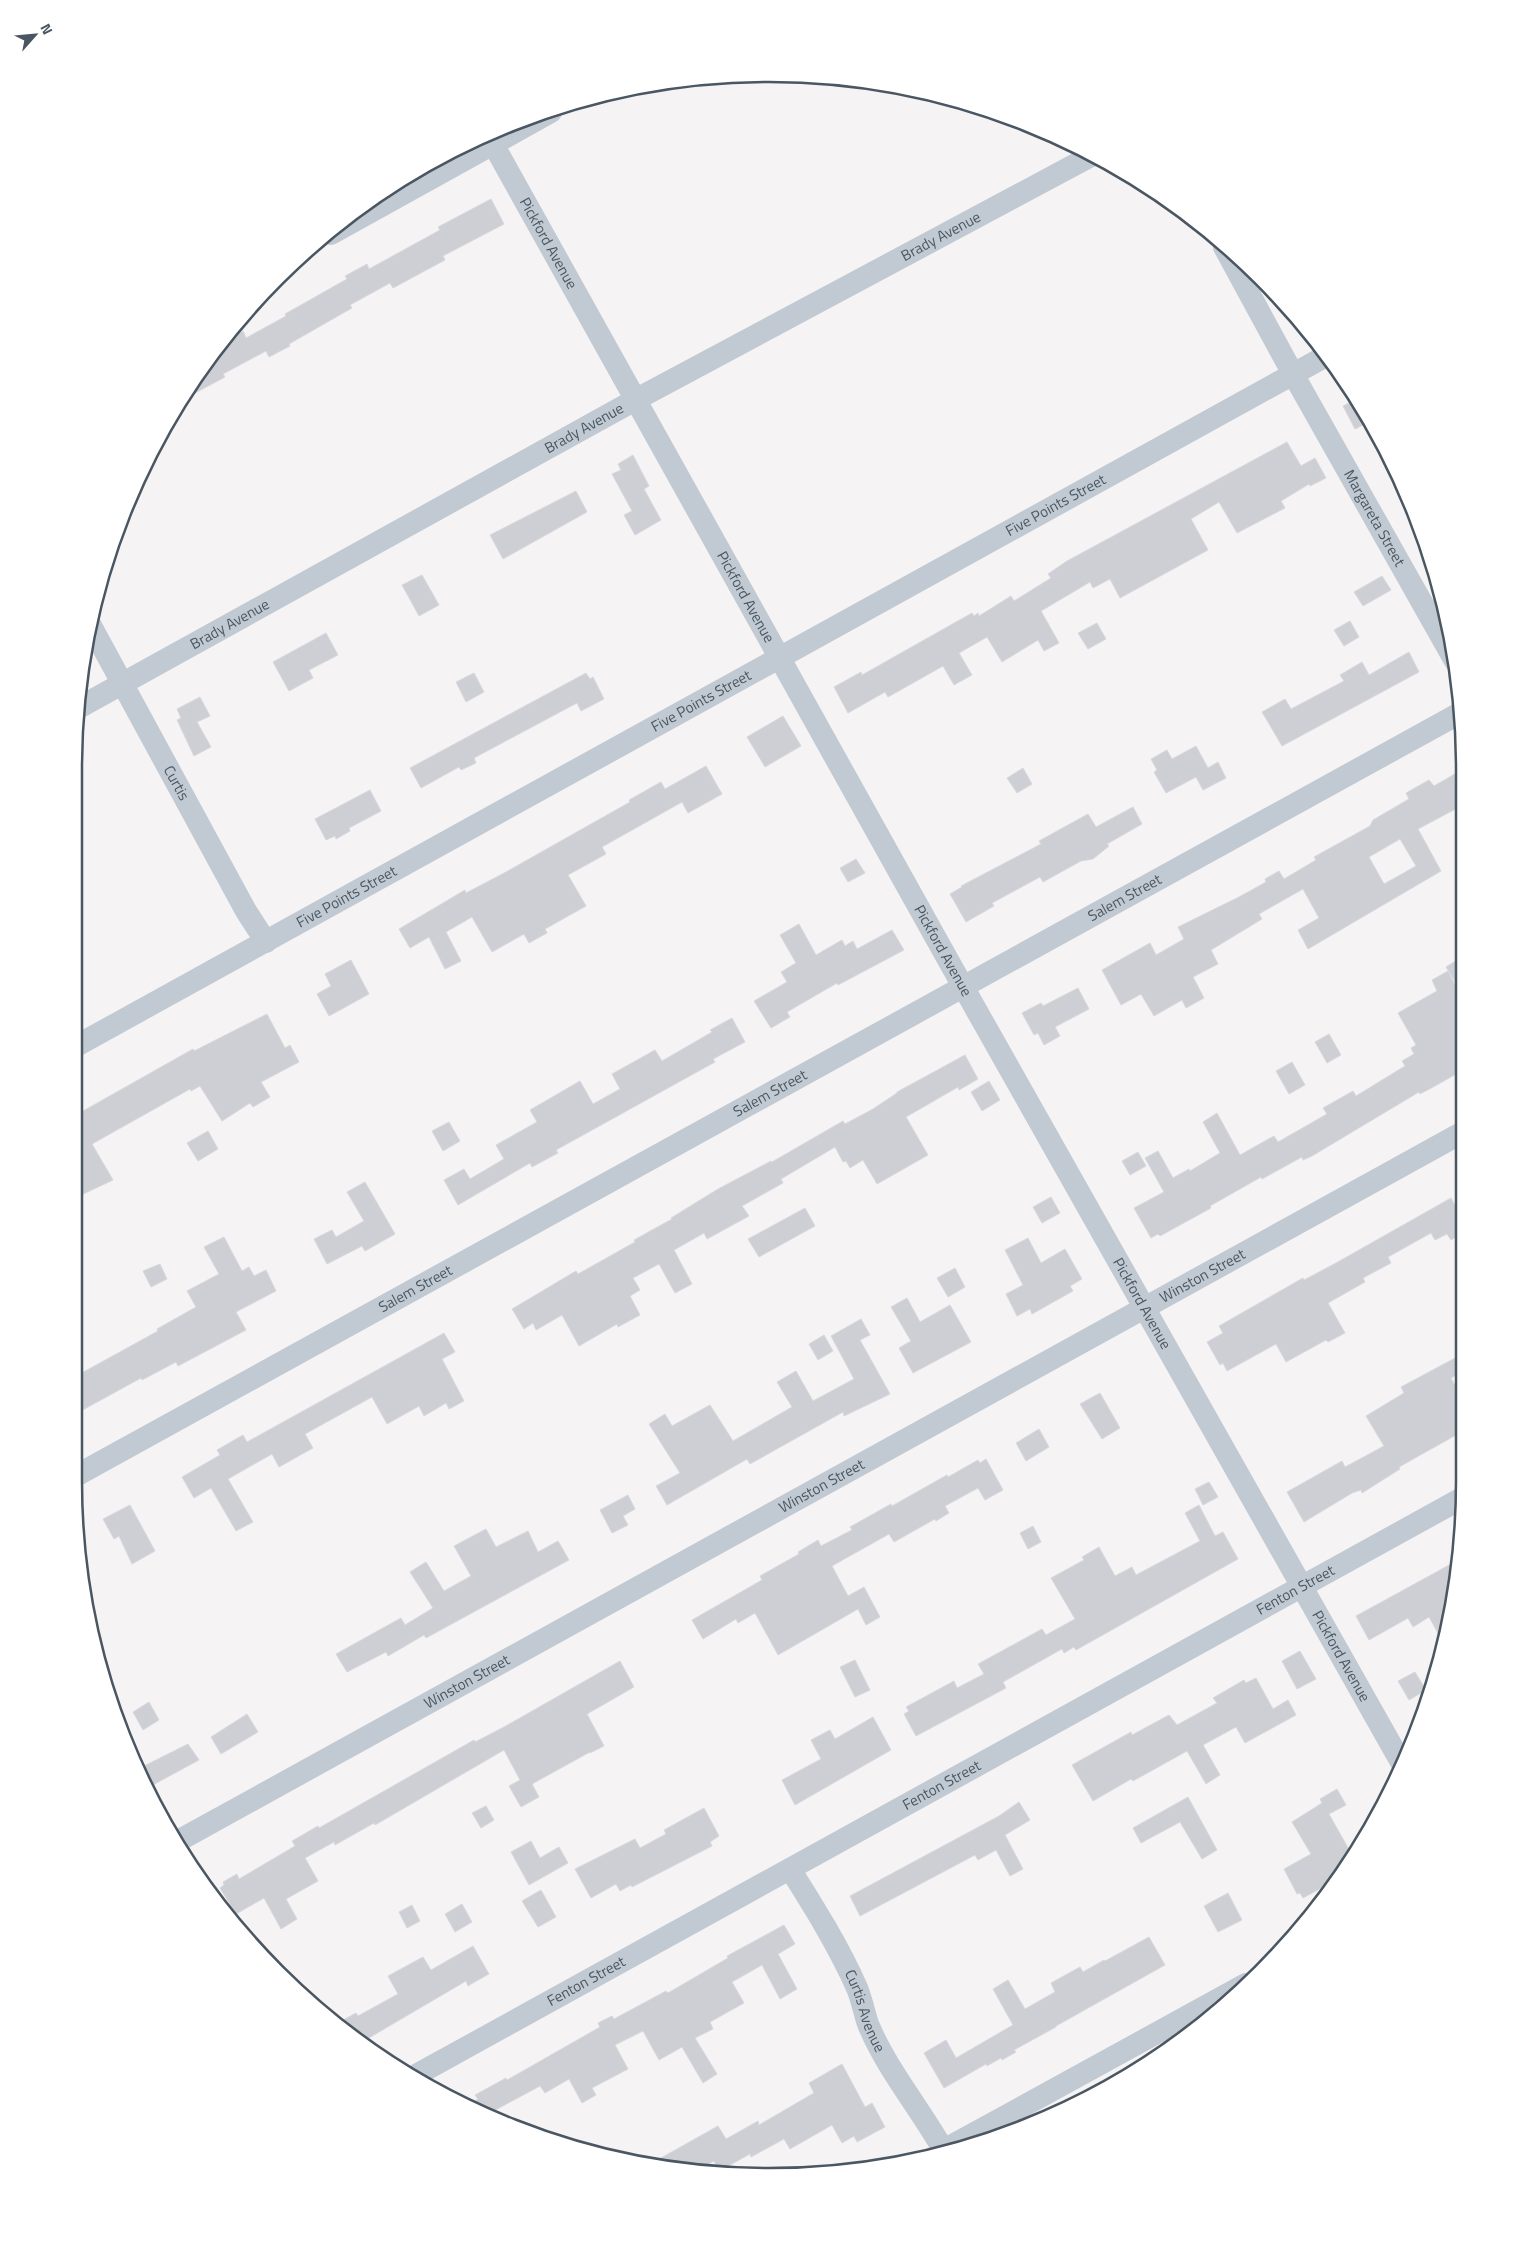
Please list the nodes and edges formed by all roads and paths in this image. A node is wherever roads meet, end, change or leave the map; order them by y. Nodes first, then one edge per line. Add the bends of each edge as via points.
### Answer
1 (492, 142) edge
2 (477, 148) edge
3 (1085, 159) edge
4 (366, 213) edge
5 (1233, 263) edge
6 (1321, 359) edge
7 (1293, 374) junction
8 (635, 400) junction
9 (96, 635) edge
10 (1444, 642) edge
11 (779, 658) junction
12 (122, 683) junction
13 (86, 704) edge
14 (1454, 716) edge
15 (266, 942) junction
16 (963, 987) junction
17 (82, 1043) edge
18 (1456, 1136) edge
19 (1145, 1309) junction
20 (82, 1472) edge
21 (1456, 1502) edge
22 (1302, 1587) junction
23 (1398, 1757) edge
24 (183, 1838) edge
25 (790, 1869) junction
26 (1221, 1998) edge
27 (421, 2072) edge
28 (966, 2138) edge
29 (940, 2146) edge

1 - 8 street, Pickford Avenue
2 - 4 street
3 - 8 street, Brady Avenue
5 - 7 street, Margareta Street
6 - 7 street, Five Points Street
7 - 10 street, Margareta Street
7 - 11 street, Five Points Street
8 - 11 street, Pickford Avenue
8 - 12 street, Brady Avenue
9 - 12 street, Curtis
11 - 15 street, Five Points Street
11 - 16 street, Pickford Avenue
12 - 13 street, Brady Avenue
12 - 15 street, Curtis
14 - 16 street, Salem Street
15 - 17 street, Five Points Street
16 - 19 street, Pickford Avenue
16 - 20 street, Salem Street
18 - 19 street, Winston Street
19 - 22 street, Pickford Avenue
19 - 24 street, Winston Street
21 - 22 street, Fenton Street
22 - 23 street, Pickford Avenue
22 - 25 street, Fenton Street
25 - 27 street, Fenton Street
25 - 29 street, Curtis Avenue via 845,1965 868,2024 908,2097 922,2113
26 - 28 street

